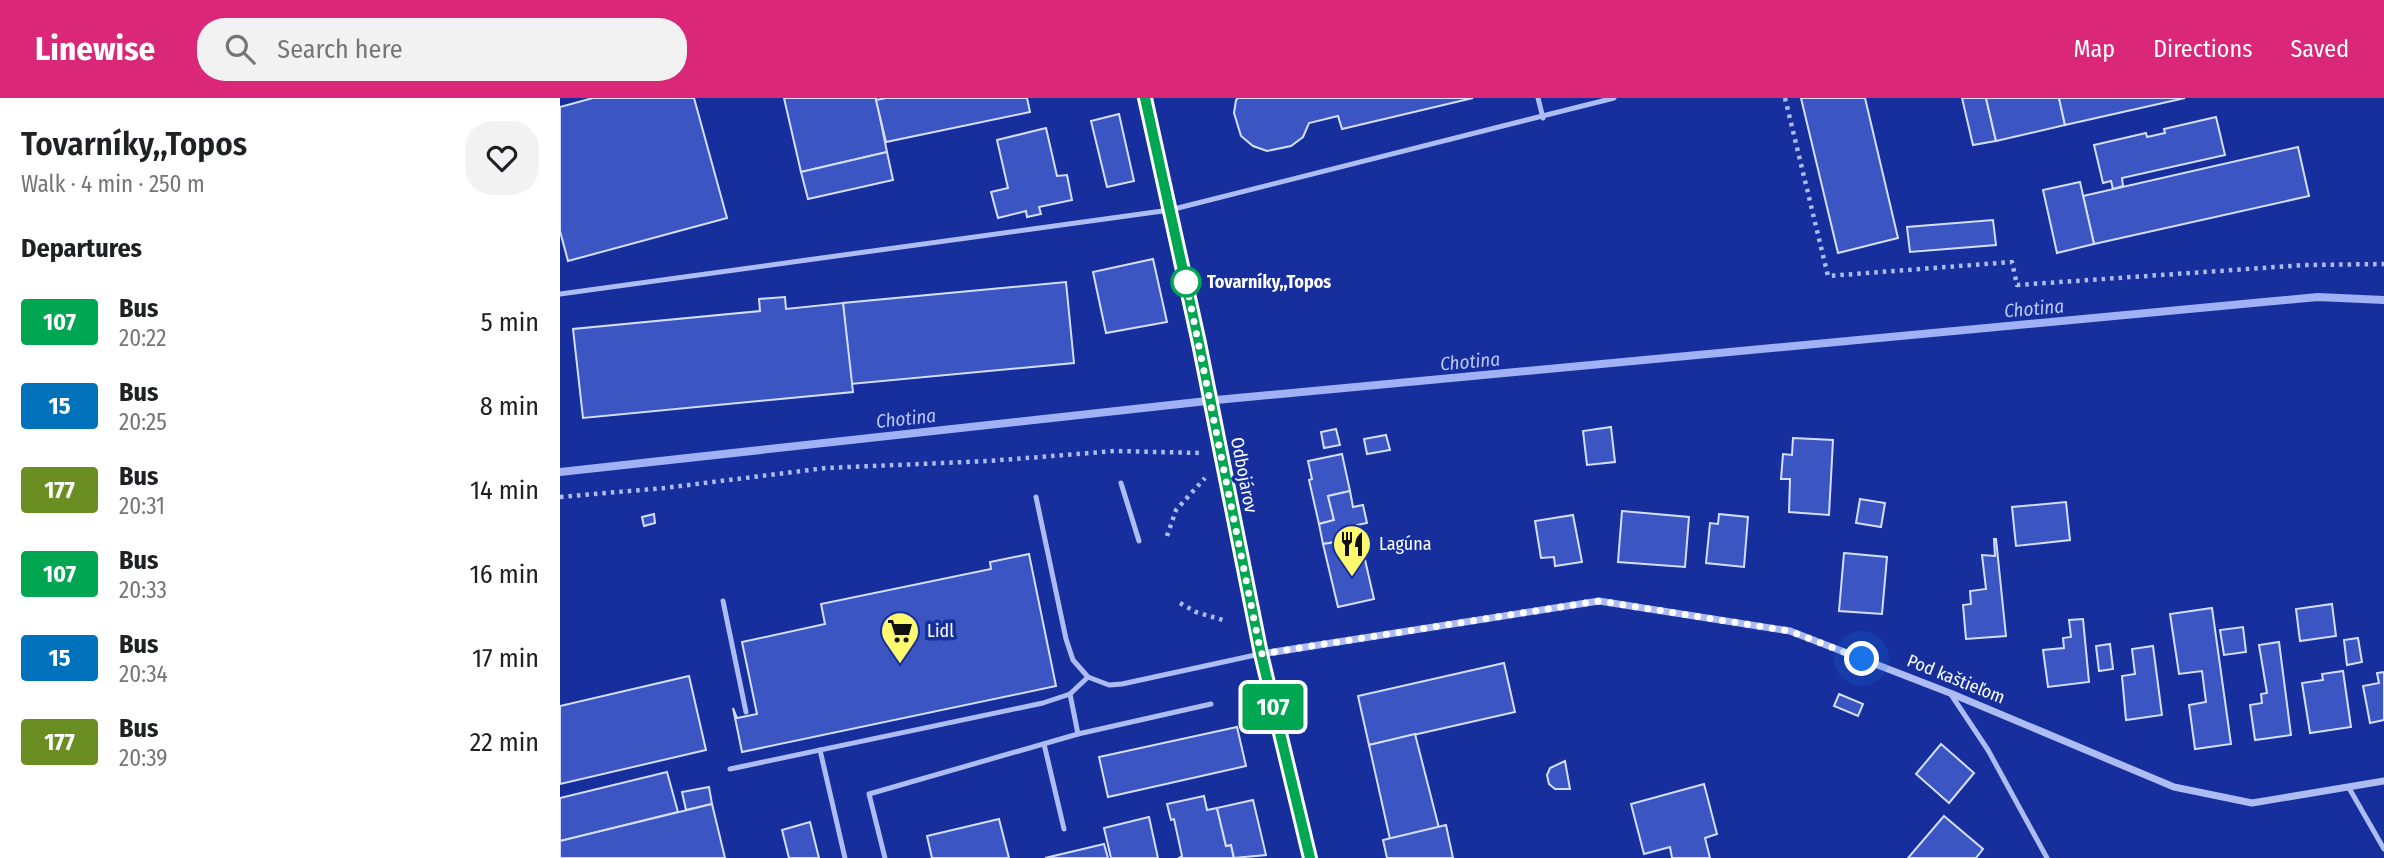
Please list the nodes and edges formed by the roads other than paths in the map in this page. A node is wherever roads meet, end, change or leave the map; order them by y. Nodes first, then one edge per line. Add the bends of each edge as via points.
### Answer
1 (1145, 98) edge
2 (1538, 98) edge
3 (1614, 98) edge
4 (1543, 118) junction
5 (1170, 211) junction
6 (560, 294) edge
7 (1121, 483) dead end
8 (1036, 497) dead end
9 (1139, 541) dead end
10 (723, 601) dead end
11 (1261, 654) junction
12 (1088, 677) junction
13 (1951, 693) junction
14 (1070, 694) junction
15 (1211, 704) dead end
16 (746, 712) dead end
17 (1078, 734) junction
18 (1044, 744) junction
19 (820, 750) junction
20 (730, 769) dead end
21 (2384, 781) edge
22 (2349, 788) junction
23 (1063, 829) dead end
24 (2384, 849) edge
25 (845, 858) edge
26 (885, 858) edge
27 (1310, 858) edge
28 (2047, 858) edge

1 - 5 main road, Odbojárov
2 - 4 lane
3 - 4 lane
4 - 5 lane
5 - 6 lane
5 - 11 main road, Odbojárov
7 - 9 lane
8 - 12 lane via 1066,639 1073,660
10 - 16 lane
11 - 12 lane via 1122,684 1109,685
11 - 13 street, Pod kaštieľom via 1599,601 1790,631
11 - 27 main road, Odbojárov
12 - 14 lane
13 - 22 street, Pod kaštieľom via 2174,787 2252,803
13 - 28 lane
14 - 17 lane
14 - 19 lane via 1044,704
15 - 17 lane
17 - 18 lane
18 - 23 lane
18 - 26 lane via 869,793
19 - 20 lane
19 - 25 lane
21 - 22 street, Pod kaštieľom
22 - 24 lane

